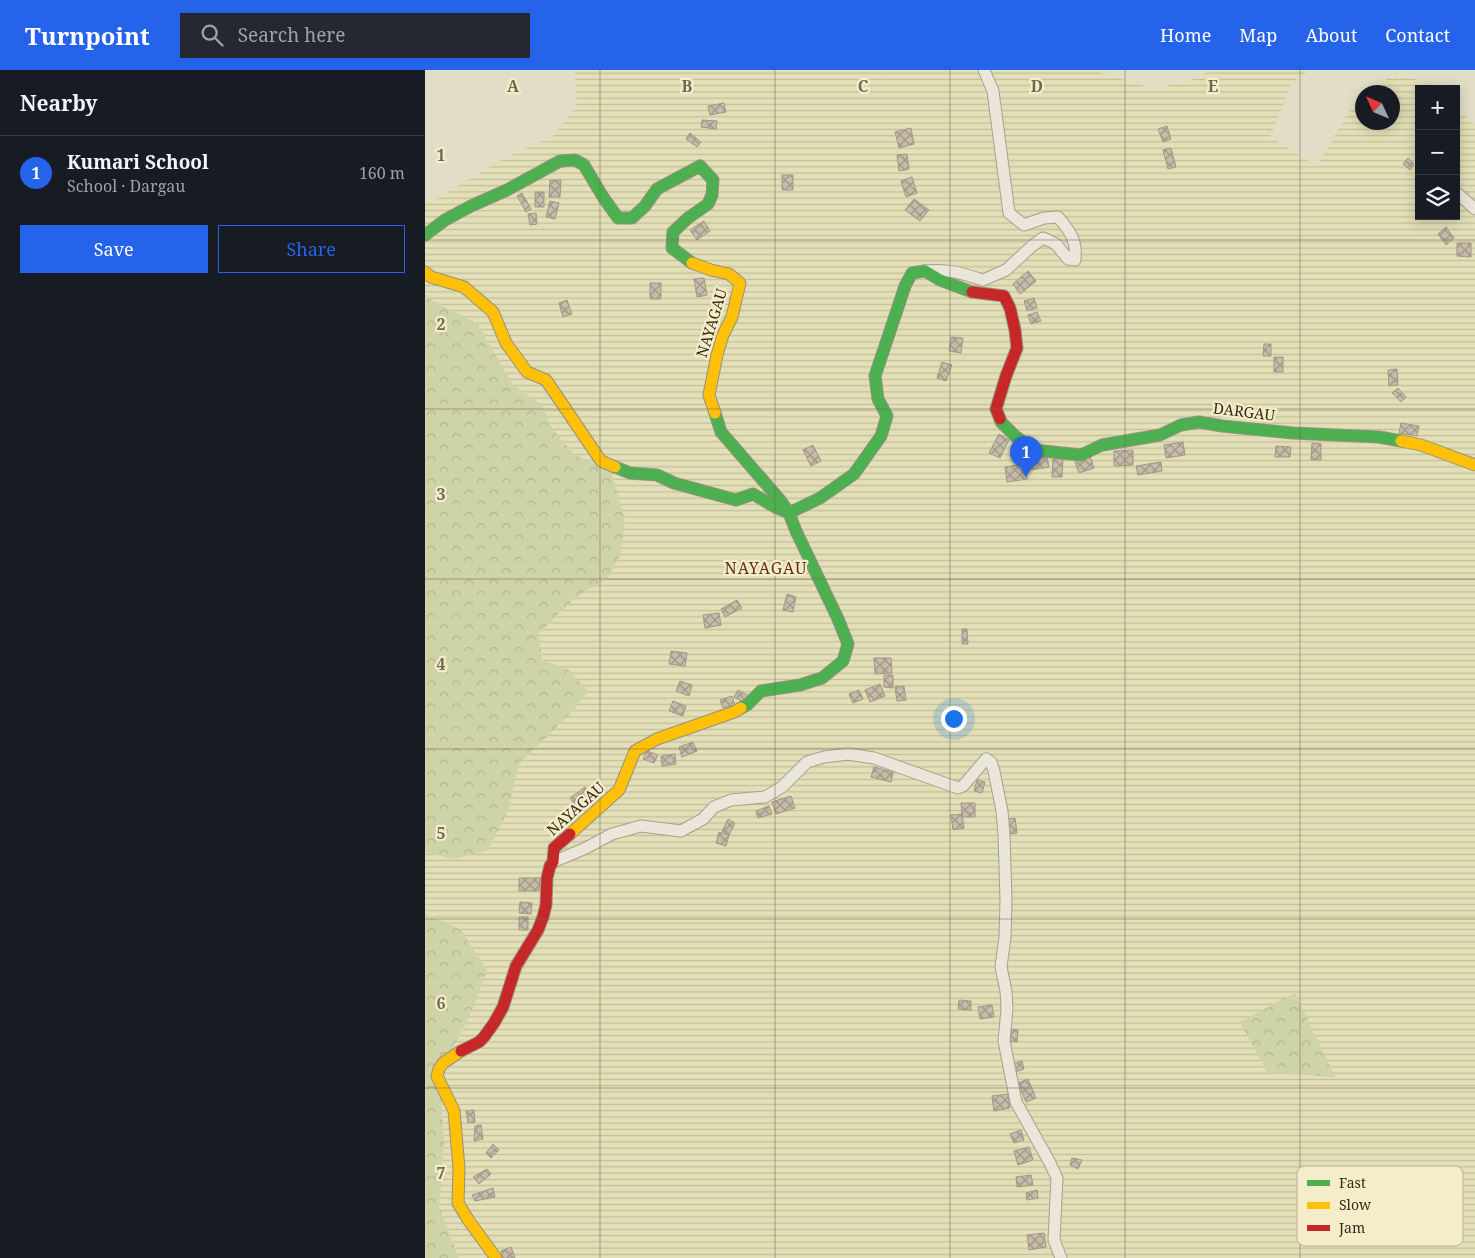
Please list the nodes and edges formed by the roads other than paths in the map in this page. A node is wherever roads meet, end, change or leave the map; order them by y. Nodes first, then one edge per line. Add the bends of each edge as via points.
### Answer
1 (984, 70) edge
2 (1460, 196) edge
3 (1475, 209) edge
4 (425, 235) edge
5 (925, 271) junction
6 (425, 272) edge
7 (1475, 465) edge
8 (789, 513) junction
9 (553, 862) junction
10 (495, 1258) edge
11 (1061, 1258) edge

1 - 5 street via 993,91 1009,213 1024,225 1058,217 1071,231 1075,260 1068,259 1056,244 1043,238 1005,270 983,280 959,272
2 - 3 street
4 - 8 street, NAYAGAU via 445,220 560,161 575,160 584,164 618,218 632,218 657,189 700,166 713,180 713,195 706,207 673,232 673,248 691,262 729,274 740,283 732,317 717,355 709,395 721,432
5 - 7 street, DARGAU via 969,292 1004,296 1010,308 1017,348 996,409 1001,422 1034,450 1081,455 1102,445 1160,435 1181,425 1199,422 1284,432 1379,437 1421,445
5 - 8 street via 913,273 905,286 875,376 878,399 887,416 881,436 854,474 820,498
6 - 8 street via 431,277 464,287 493,312 506,343 527,372 546,380 601,461 630,473 657,475 736,500 753,494
8 - 9 street, NAYAGAU via 848,644 843,661 822,678 761,691 734,712 657,739 635,751 619,790 554,848
9 - 10 street, NAYAGAU via 546,882 545,912 518,961 503,1008 484,1037 442,1063 437,1070 455,1111 459,1202
9 - 11 street via 612,834 641,826 681,831 703,819 714,807 731,800 765,797 782,787 807,762 824,757 848,754 875,758 958,788 986,759 991,762 1005,835 1005,937 1001,967 1007,1000 1004,1041 1016,1102 1057,1178 1054,1240

